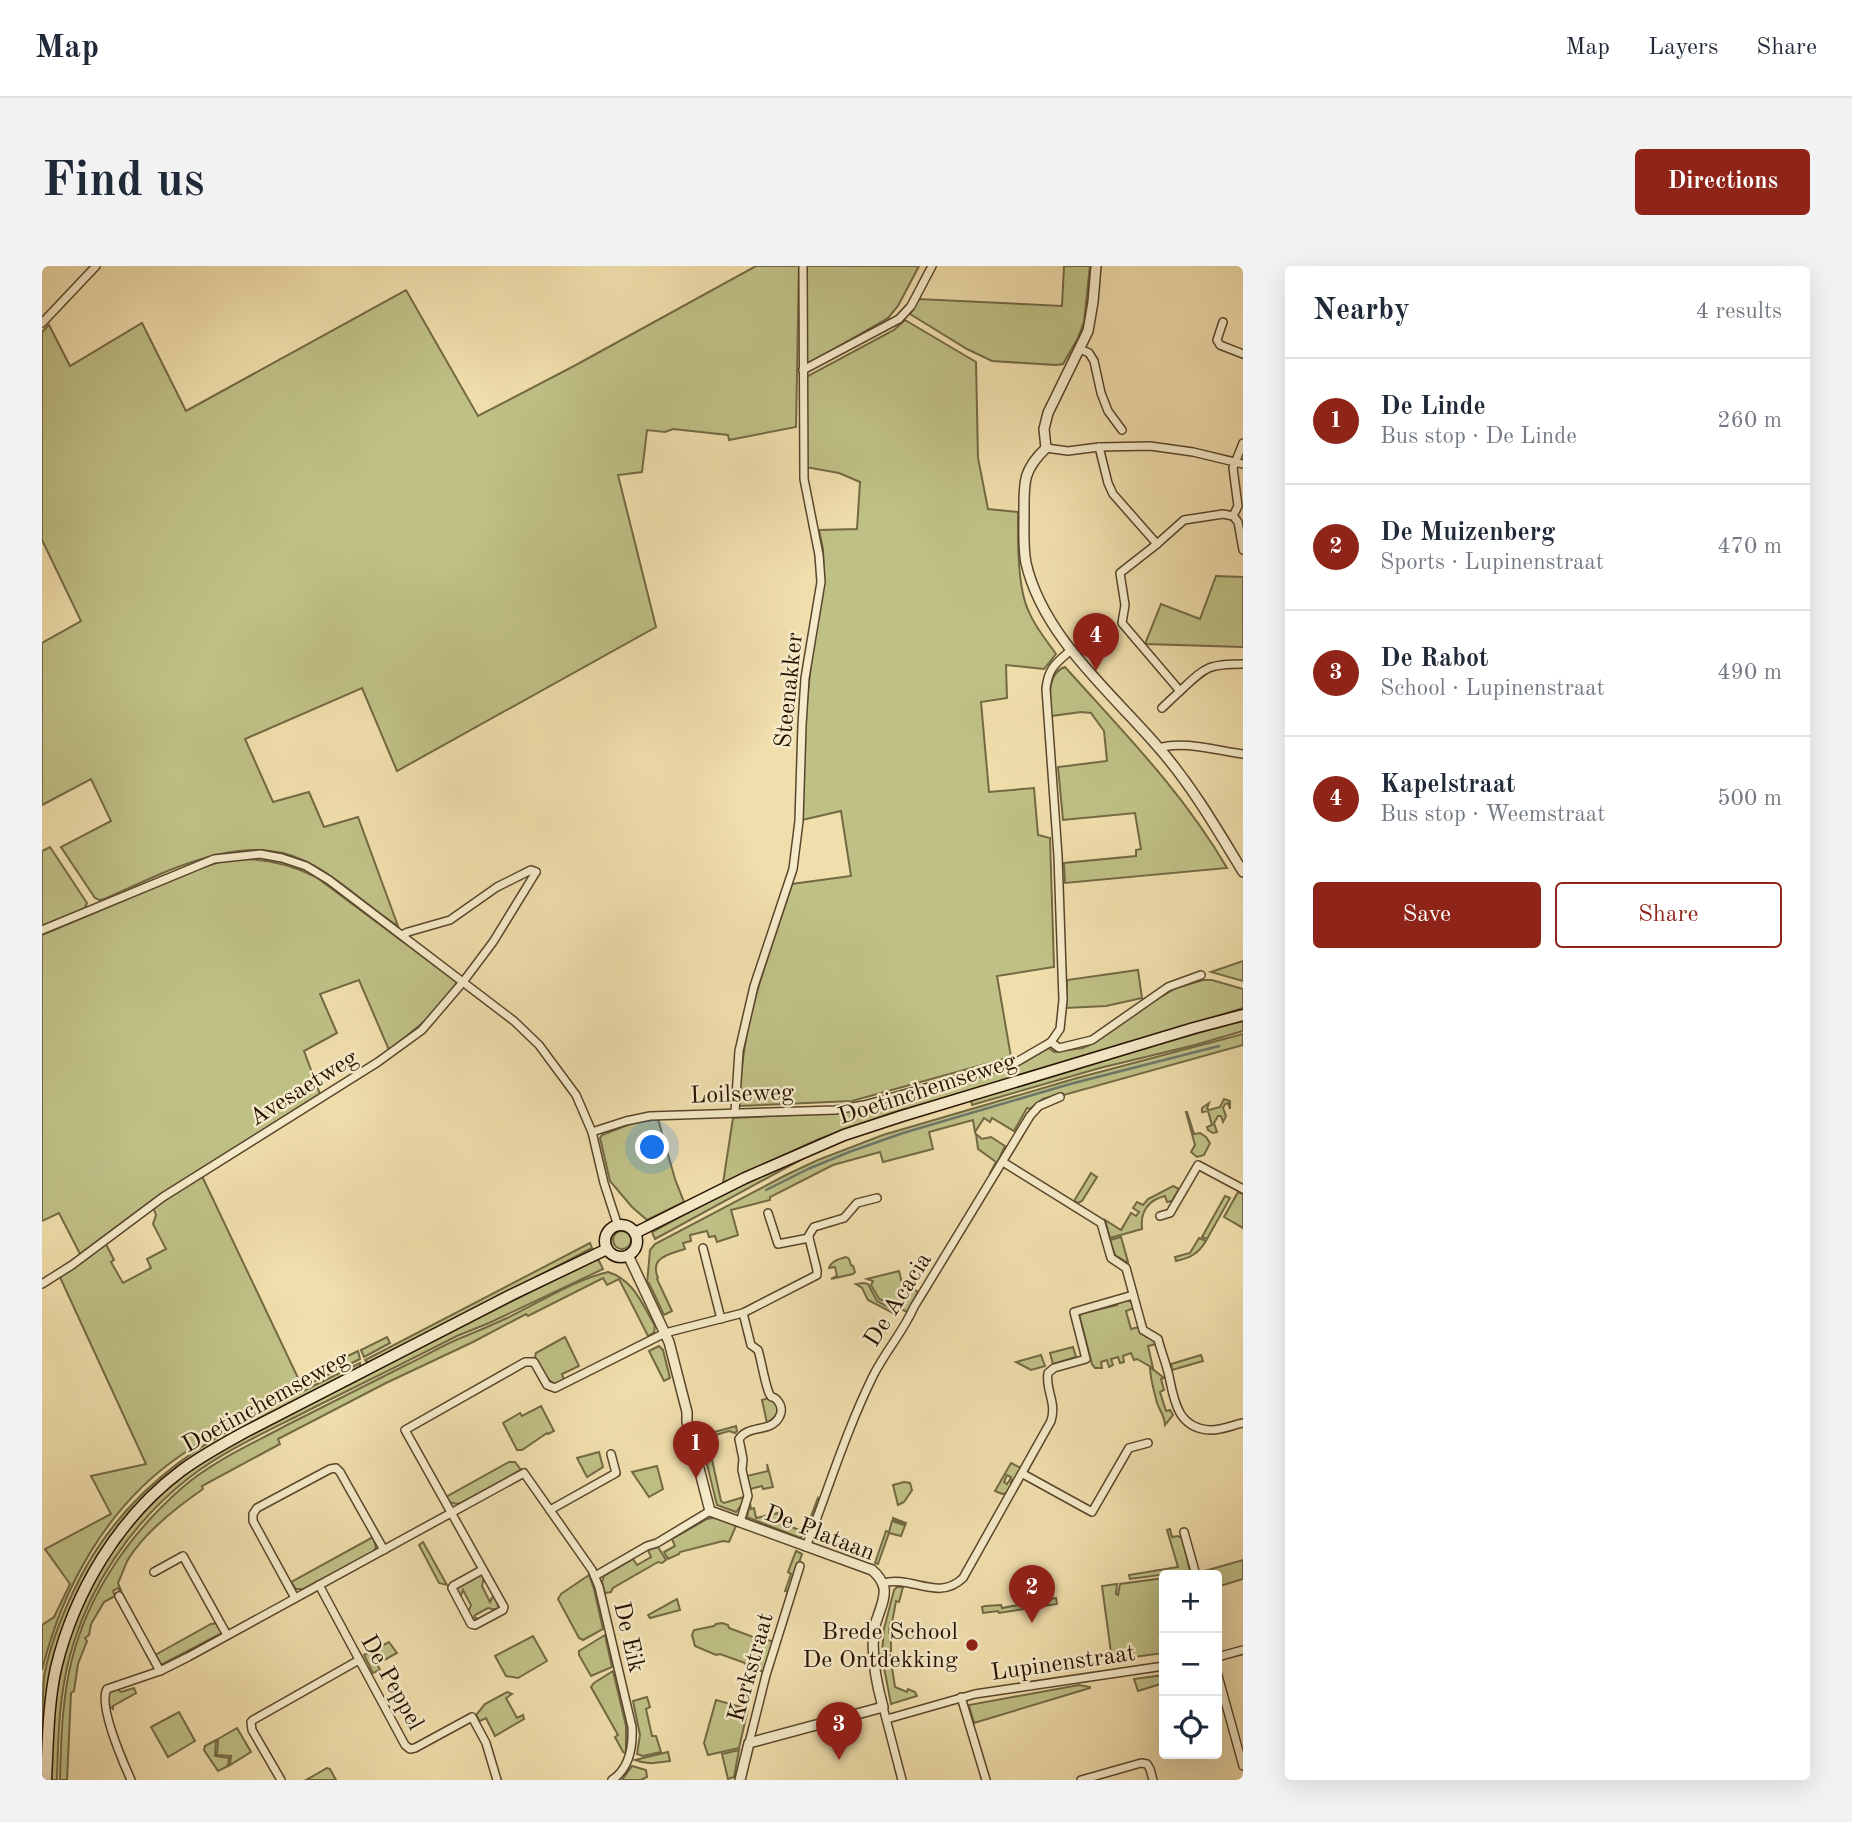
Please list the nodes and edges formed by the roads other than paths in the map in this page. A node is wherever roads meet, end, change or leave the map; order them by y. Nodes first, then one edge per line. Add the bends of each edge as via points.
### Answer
1 (96, 266) edge
2 (803, 266) edge
3 (932, 266) edge
4 (1096, 266) edge
5 (42, 323) edge
6 (1223, 323) dead end
7 (1080, 349) junction
8 (1243, 354) edge
9 (803, 370) junction
10 (1122, 430) dead end
11 (1243, 443) edge
12 (1100, 447) junction
13 (1046, 448) junction
14 (1240, 463) edge
15 (1233, 516) junction
16 (1157, 544) junction
17 (1243, 550) edge
18 (1071, 650) junction
19 (1243, 664) edge
20 (1180, 691) junction
21 (1162, 708) dead end
22 (1159, 748) junction
23 (1243, 754) edge
24 (1243, 872) edge
25 (42, 930) edge
26 (402, 935) junction
27 (1200, 975) dead end
28 (463, 982) junction
29 (1243, 1016) edge
30 (1051, 1042) junction
31 (1060, 1097) dead end
32 (735, 1112) junction
33 (592, 1132) junction
34 (1003, 1163) junction
35 (1243, 1189) edge
36 (877, 1198) dead end
37 (768, 1213) dead end
38 (1160, 1216) dead end
39 (618, 1226) junction
40 (635, 1233) junction
41 (809, 1238) junction
42 (704, 1248) dead end
43 (607, 1249) junction
44 (628, 1255) junction
45 (42, 1284) edge
46 (1133, 1295) junction
47 (743, 1313) junction
48 (721, 1319) junction
49 (665, 1333) junction
50 (1243, 1423) edge
51 (1148, 1443) dead end
52 (611, 1454) dead end
53 (1023, 1474) junction
54 (550, 1510) junction
55 (710, 1511) junction
56 (452, 1513) junction
57 (740, 1522) junction
58 (1184, 1532) dead end
59 (806, 1547) junction
60 (384, 1550) junction
61 (800, 1566) dead end
62 (482, 1570) junction
63 (1195, 1570) edge
64 (154, 1572) dead end
65 (595, 1576) junction
66 (883, 1583) junction
67 (318, 1585) junction
68 (119, 1596) dead end
69 (295, 1598) junction
70 (227, 1635) junction
71 (1243, 1650) edge
72 (1222, 1656) edge
73 (359, 1660) junction
74 (1159, 1667) edge
75 (160, 1671) junction
76 (1222, 1690) edge
77 (961, 1697) junction
78 (883, 1707) junction
79 (887, 1719) junction
80 (749, 1743) junction
81 (1243, 1766) edge
82 (46, 1780) edge
83 (131, 1780) edge
84 (281, 1780) edge
85 (497, 1780) edge
86 (612, 1780) edge
87 (740, 1780) edge
88 (902, 1780) edge
89 (986, 1780) edge
90 (1081, 1780) edge
91 (1153, 1780) edge

1 - 5 street
2 - 9 street, Steenakker
3 - 9 street via 899,319
4 - 7 street via 1090,321
6 - 8 street via 1217,340 1220,345
7 - 10 street via 1094,361 1108,411
7 - 13 street via 1048,413
9 - 32 street, Steenakker via 804,479 821,582 805,678 793,869 754,986 739,1051
11 - 14 street
12 - 13 street
12 - 14 street via 1150,446
12 - 16 street via 1113,494
13 - 18 street via 1028,469 1023,537 1038,598
14 - 15 street via 1232,472 1238,506
15 - 16 street via 1184,520
15 - 17 street
16 - 20 street via 1120,573 1125,606 1122,623
18 - 22 street
18 - 30 street via 1047,675 1046,689 1063,1000 1060,1029
19 - 20 street via 1208,667
20 - 21 street
22 - 23 street via 1188,746
22 - 24 street via 1190,786
25 - 26 street via 214,859 260,854 306,866
26 - 28 street
26 - 28 street, Avesaetweg via 450,920 508,881 536,872
27 - 30 street via 1168,987 1093,1040 1059,1048
28 - 33 street via 539,1045 576,1095
28 - 45 street, Avesaetweg via 422,1030 378,1062 163,1197
29 - 40 main road, Doetinchemseweg via 844,1135
30 - 32 street, Loilseweg via 1015,1063 864,1105
31 - 34 street, De Acacia via 1035,1109
32 - 33 street, Loilseweg via 650,1116
33 - 39 street
34 - 46 street via 1101,1223 1111,1258 1126,1268
34 - 59 street, De Acacia via 876,1370
35 - 38 street via 1198,1165 1170,1213
36 - 41 street via 857,1203 844,1218 814,1227
37 - 41 street via 778,1244
39 - 40 main road
39 - 43 main road via 607,1235
40 - 44 main road via 636,1246
41 - 47 street via 817,1275
42 - 48 street
43 - 44 main road via 620,1257
43 - 82 main road, Doetinchemseweg via 245,1432 202,1456 160,1489 101,1561 69,1625 54,1682
44 - 49 street
46 - 50 street via 1143,1330 1158,1339 1182,1416 1209,1430
46 - 53 street, De Plataan via 1074,1312 1086,1359 1048,1373 1052,1421
47 - 48 street
47 - 57 street via 770,1394 781,1411 779,1420 771,1425 740,1436 741,1470 748,1496
48 - 49 street
49 - 55 street
49 - 56 street via 555,1388 549,1388 534,1362 525,1362 405,1430
51 - 53 street via 1129,1448 1092,1512
52 - 54 street via 616,1473
53 - 66 street, De Plataan via 960,1582 937,1589 903,1581
54 - 56 street, De Eik via 524,1473
54 - 65 street, De Eik
55 - 57 street, De Plataan
55 - 65 street
56 - 60 street
56 - 62 street
57 - 59 street, De Plataan
58 - 63 street
59 - 66 street, De Plataan via 872,1570
60 - 67 street
60 - 69 street via 336,1468 257,1508 253,1521
61 - 80 street, Kerkstraat
62 - 62 street via 503,1610 475,1625 452,1588
64 - 70 street via 183,1556
65 - 86 street, De Eik via 632,1727 628,1760
66 - 78 street via 873,1643
67 - 69 street
67 - 73 street, De Peppel
68 - 75 street
69 - 70 street
70 - 75 street
71 - 72 street
73 - 84 street via 253,1720 252,1730
73 - 85 street, De Peppel via 405,1745 415,1748 471,1717 486,1743
74 - 77 street, Lupinenstraat
75 - 83 street via 105,1693 114,1737
76 - 81 street
77 - 79 street, Lupinenstraat
77 - 89 street
78 - 79 street
78 - 80 street
79 - 88 street
80 - 87 street, Kerkstraat
90 - 91 street via 1140,1763 1147,1764

